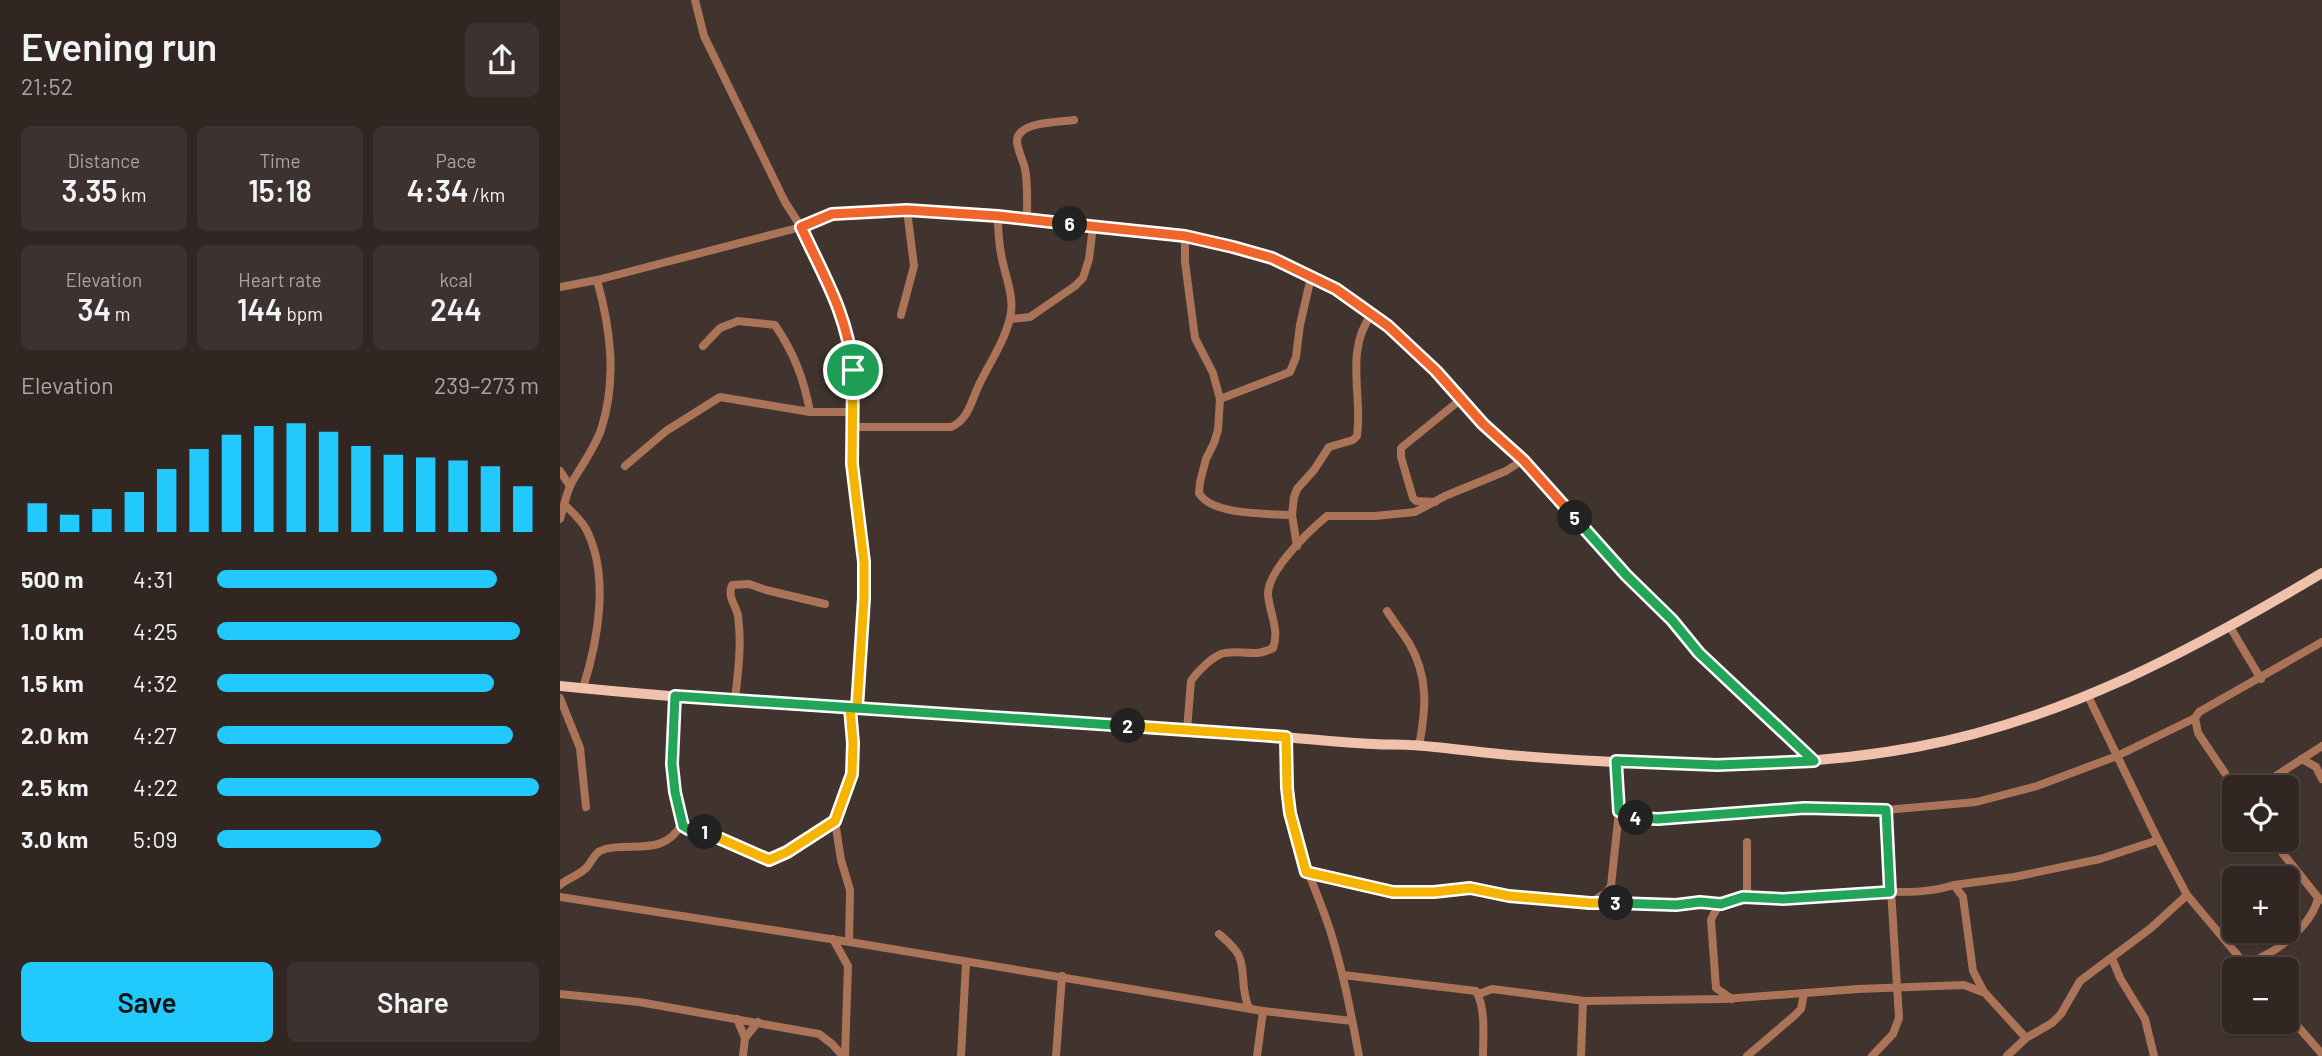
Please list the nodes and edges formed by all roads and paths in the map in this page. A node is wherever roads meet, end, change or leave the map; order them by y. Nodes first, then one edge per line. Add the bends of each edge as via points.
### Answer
1 (695, 0) edge
2 (1074, 120) dead end
3 (907, 210) junction
4 (998, 216) junction
5 (1027, 219) junction
6 (1093, 226) junction
7 (801, 227) junction
8 (1185, 236) junction
9 (1311, 277) junction
10 (597, 280) junction
11 (560, 287) edge
12 (1372, 314) junction
13 (901, 315) dead end
14 (1010, 319) junction
15 (703, 346) dead end
16 (1220, 399) junction
17 (1460, 400) junction
18 (810, 412) junction
19 (854, 412) junction
20 (853, 427) junction
21 (1523, 460) junction
22 (625, 466) dead end
23 (560, 471) edge
24 (570, 486) junction
25 (1435, 502) junction
26 (565, 505) junction
27 (1292, 515) junction
28 (560, 519) edge
29 (1297, 546) junction
30 (2322, 573) edge
31 (825, 604) dead end
32 (1387, 611) dead end
33 (2230, 627) junction
34 (2322, 642) edge
35 (2261, 679) junction
36 (560, 686) edge
37 (583, 688) junction
38 (675, 696) junction
39 (2088, 696) junction
40 (560, 698) edge
41 (735, 700) junction
42 (854, 708) junction
43 (2195, 718) junction
44 (1188, 730) junction
45 (1286, 737) junction
46 (1419, 746) junction
47 (2319, 748) edge
48 (2117, 756) junction
49 (2302, 759) junction
50 (1616, 761) junction
51 (1814, 761) junction
52 (2316, 767) junction
53 (2226, 775) edge
54 (2277, 775) edge
55 (2322, 779) edge
56 (586, 807) dead end
57 (1886, 810) junction
58 (1619, 811) junction
59 (835, 821) junction
60 (682, 823) junction
61 (2158, 840) junction
62 (1747, 842) dead end
63 (2282, 852) edge
64 (1306, 872) junction
65 (2322, 884) edge
66 (560, 885) edge
67 (1954, 885) junction
68 (1890, 892) junction
69 (2187, 895) junction
70 (560, 897) edge
71 (1743, 897) junction
72 (2318, 897) edge
73 (1590, 903) junction
74 (1721, 904) junction
75 (1219, 934) dead end
76 (832, 939) junction
77 (849, 942) junction
78 (2239, 957) edge
79 (2259, 957) edge
80 (2112, 958) junction
81 (966, 963) junction
82 (1973, 971) junction
83 (1343, 975) junction
84 (1062, 976) junction
85 (1964, 985) junction
86 (1898, 987) junction
87 (560, 993) edge
88 (1985, 993) junction
89 (1479, 994) junction
90 (1804, 994) junction
91 (1732, 999) junction
92 (1571, 1000) junction
93 (1583, 1001) junction
94 (1249, 1008) junction
95 (1263, 1011) junction
96 (737, 1019) junction
97 (1582, 1019) junction
98 (1352, 1021) junction
99 (758, 1022) junction
100 (2299, 1028) edge
101 (746, 1038) junction
102 (2026, 1038) junction
103 (2153, 1053) edge
104 (2322, 1054) edge
105 (743, 1056) edge
106 (844, 1056) edge
107 (961, 1056) edge
108 (1056, 1056) edge
109 (1257, 1056) edge
110 (1359, 1056) edge
111 (1483, 1056) edge
112 (1581, 1056) edge
113 (1747, 1056) edge
114 (1872, 1056) edge
115 (2007, 1056) edge
116 (2145, 1056) edge

1 - 7 street via 704,36
2 - 5 street via 1035,124 1017,137 1026,176
3 - 4 street
3 - 7 street via 832,214
3 - 13 street via 914,266
4 - 5 street
4 - 14 street via 1001,257 1011,297
5 - 6 street
6 - 8 street
6 - 14 street via 1083,278 1030,317
7 - 10 street
7 - 19 street via 842,316 850,344
8 - 9 street via 1272,258
8 - 16 street via 1195,338
9 - 12 street
9 - 16 street via 1290,372
10 - 11 street
10 - 24 street via 611,351 609,397 600,431
12 - 17 street via 1436,371
12 - 27 street via 1357,351 1357,436 1327,449 1297,489
14 - 20 street via 967,414 956,425
15 - 18 street via 720,328 738,321 775,326 796,361
16 - 27 street via 1218,430 1200,482 1202,499 1232,510
17 - 21 street
17 - 25 street via 1401,448 1413,498
18 - 19 street
18 - 22 street via 736,398 715,399 666,431
19 - 20 street
20 - 42 street via 852,464 864,562
21 - 25 street
21 - 51 street via 1699,653
23 - 24 street
24 - 26 street
25 - 29 street via 1406,514 1327,516
26 - 28 street
26 - 37 street via 585,527 598,568 597,621
27 - 29 street
29 - 44 street via 1270,584 1276,634 1273,648 1255,654 1224,653 1196,674 1191,681
30 - 33 main road
31 - 41 street via 749,584 732,585 739,633
32 - 46 street via 1420,669 1426,701
33 - 35 street
33 - 39 main road
34 - 35 street
35 - 43 street
36 - 37 main road
37 - 38 main road
38 - 41 main road
38 - 60 street via 672,764
39 - 48 street
39 - 51 main road via 1956,738
40 - 56 street via 580,748
41 - 42 main road
42 - 44 main road
42 - 59 street via 852,774
43 - 48 street
43 - 53 street via 2198,733
44 - 45 main road
45 - 46 main road
45 - 64 street via 1290,813
46 - 50 main road
47 - 49 street
47 - 52 street
48 - 57 street via 2002,797
48 - 61 street
49 - 52 street
49 - 54 street
50 - 51 main road via 1717,765
50 - 58 street
52 - 55 street
57 - 58 street via 1804,808 1658,819
57 - 68 street
58 - 73 street via 1611,886
59 - 60 street via 769,860
59 - 77 street via 850,890
60 - 66 street via 653,846 606,848 596,853 588,866
61 - 67 street via 2100,859
61 - 69 street
62 - 71 street via 1748,888
63 - 72 street
64 - 73 street via 1393,892 1470,888
64 - 83 street
65 - 72 street
67 - 68 street via 1914,893
67 - 82 street via 1963,897
68 - 71 street
68 - 86 street
69 - 78 street
69 - 80 street
70 - 76 street
71 - 74 street
72 - 79 street via 2313,913 2293,935
73 - 74 street
74 - 91 street via 1712,920 1716,988
75 - 94 street via 1240,957 1242,992
76 - 77 street
76 - 106 street via 848,966
77 - 81 street
80 - 102 street via 2080,981 2052,1023
80 - 103 street via 2145,1019
81 - 84 street
81 - 107 street
82 - 85 street
82 - 88 street
83 - 89 street via 1455,987
83 - 98 street
84 - 94 street
84 - 108 street
85 - 86 street
85 - 88 street
86 - 90 street
86 - 114 street via 1897,1027
87 - 96 street
88 - 102 street
89 - 92 street via 1507,989
89 - 111 street
90 - 91 street
90 - 113 street via 1801,1009
91 - 93 street
92 - 93 street
92 - 97 street
93 - 97 street
94 - 95 street
95 - 98 street
95 - 109 street
96 - 99 street
96 - 101 street
97 - 112 street
98 - 110 street
99 - 101 street
99 - 106 street via 819,1034
100 - 104 street
101 - 105 street
102 - 115 street
103 - 116 street

